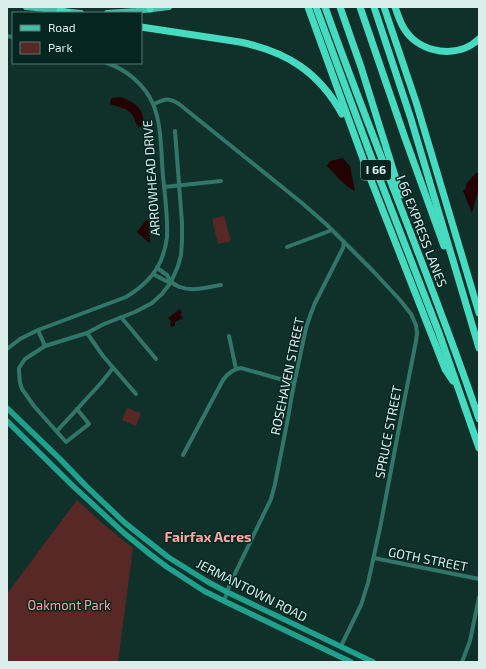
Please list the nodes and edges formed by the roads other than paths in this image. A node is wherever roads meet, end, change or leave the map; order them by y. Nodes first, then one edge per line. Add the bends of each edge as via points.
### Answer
1 (26, 7) edge
2 (169, 7) edge
3 (308, 7) edge
4 (316, 7) edge
5 (325, 7) edge
6 (340, 7) edge
7 (360, 7) edge
8 (374, 7) edge
9 (384, 7) edge
10 (395, 7) edge
11 (150, 8) edge
12 (60, 11) junction
13 (64, 12) edge
14 (70, 12) edge
15 (116, 12) edge
16 (142, 27) edge
17 (479, 40) edge
18 (109, 64) edge
19 (154, 104) junction
20 (175, 131) dead end
21 (366, 170) junction
22 (221, 182) dead end
23 (179, 185) junction
24 (164, 187) junction
25 (332, 230) junction
26 (414, 239) junction
27 (344, 242) junction
28 (287, 247) dead end
29 (157, 268) junction
30 (153, 274) junction
31 (172, 282) junction
32 (221, 285) dead end
33 (466, 304) junction
34 (479, 313) edge
35 (121, 317) junction
36 (38, 330) junction
37 (87, 333) junction
38 (229, 336) dead end
39 (44, 346) junction
40 (479, 348) edge
41 (7, 349) edge
42 (156, 359) dead end
43 (113, 368) junction
44 (236, 369) junction
45 (294, 383) junction
46 (460, 391) junction
47 (136, 394) dead end
48 (7, 408) edge
49 (77, 409) junction
50 (479, 419) edge
51 (7, 421) edge
52 (56, 431) junction
53 (479, 448) edge
54 (183, 455) dead end
55 (374, 558) junction
56 (479, 579) edge
57 (227, 592) junction
58 (479, 597) edge
59 (224, 601) junction
60 (341, 646) junction
61 (351, 662) edge
62 (372, 662) edge
63 (462, 662) edge

1 - 12 main road
2 - 11 main road
3 - 21 highway
4 - 46 highway, I 66
5 - 26 highway, I 66 EXPRESS LANES via 375,143
6 - 26 highway via 410,219
7 - 33 highway via 404,138
8 - 33 highway, I 66 EXPRESS LANES via 411,119
9 - 34 highway via 416,102
10 - 17 highway via 405,30 428,48 443,52 456,51
11 - 15 main road
12 - 13 highway
12 - 14 main road
16 - 21 highway via 254,45 277,52 300,65 320,83 336,104
18 - 19 street via 133,77
19 - 24 street, ARROWHEAD DRIVE via 159,128
19 - 25 street via 164,99 179,104
20 - 23 street
21 - 46 highway via 445,369
22 - 23 street
23 - 24 street
23 - 31 street via 181,255
24 - 29 street, ARROWHEAD DRIVE via 167,239
25 - 27 street
25 - 28 street
26 - 50 highway, I 66 EXPRESS LANES
27 - 45 street, ROSEHAVEN STREET via 310,316
27 - 55 street, SPRUCE STREET via 400,300 411,314 417,328
29 - 30 street, ARROWHEAD DRIVE
29 - 31 street
30 - 31 street via 166,282
30 - 36 street, ARROWHEAD DRIVE via 142,286 126,297
31 - 32 street via 180,287 195,289
31 - 35 street via 152,303
33 - 40 highway, I 66 EXPRESS LANES
35 - 37 street
35 - 42 street
36 - 39 street
36 - 41 street, ARROWHEAD DRIVE
37 - 39 street
37 - 43 street
38 - 44 street
39 - 52 street via 25,359 18,371 22,389
43 - 47 street
43 - 49 street
44 - 45 street via 241,368
44 - 54 street via 223,380
45 - 57 street, ROSEHAVEN STREET via 272,494
46 - 53 highway, I 66
48 - 57 main road, JERMANTOWN ROAD via 125,522 197,576
49 - 52 street
49 - 52 street via 88,424 66,442
51 - 59 main road, JERMANTOWN ROAD via 124,534 167,567
55 - 56 street, GOTH STREET
55 - 60 street, SPRUCE STREET via 364,598
57 - 59 street, ROSEHAVEN STREET
57 - 60 main road, JERMANTOWN ROAD
58 - 63 street via 470,640
59 - 61 main road, JERMANTOWN ROAD
60 - 62 main road, JERMANTOWN ROAD

